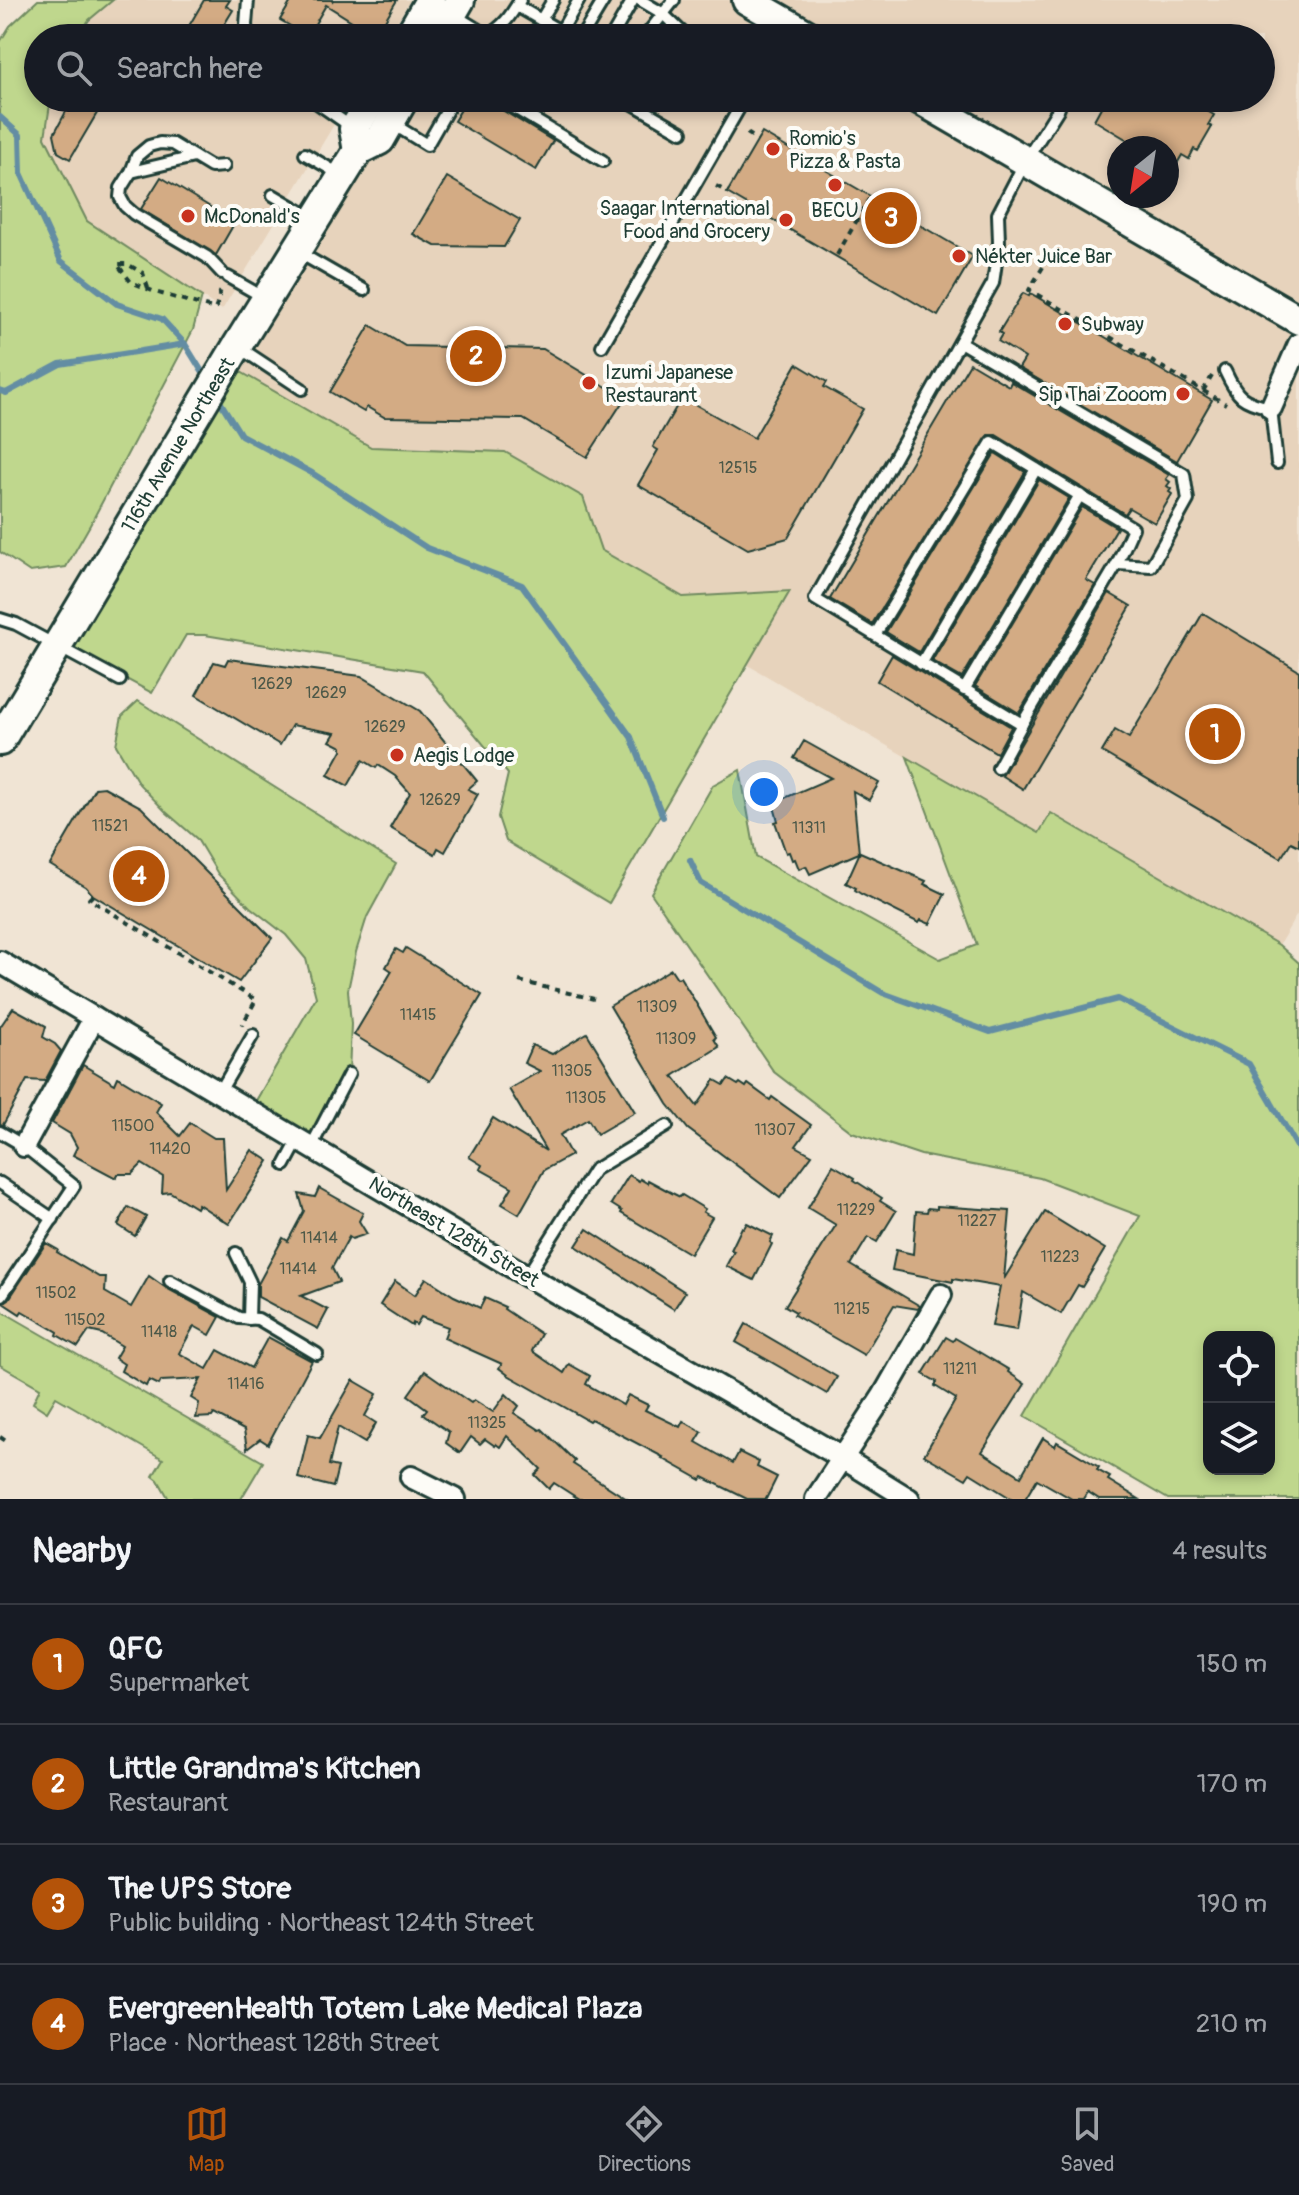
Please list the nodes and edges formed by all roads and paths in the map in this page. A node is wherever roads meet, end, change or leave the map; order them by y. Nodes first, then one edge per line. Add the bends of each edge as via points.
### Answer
1 (248, 0) edge
2 (553, 0) edge
3 (579, 0) edge
4 (604, 0) edge
5 (633, 0) edge
6 (640, 0) edge
7 (674, 0) edge
8 (747, 0) edge
9 (518, 3) edge
10 (445, 13) edge
11 (662, 13) junction
12 (541, 20) junction
13 (246, 24) edge
14 (466, 24) edge
15 (503, 24) edge
16 (548, 24) edge
17 (565, 24) edge
18 (589, 24) edge
19 (619, 24) edge
20 (654, 24) edge
21 (673, 24) edge
22 (782, 24) edge
23 (325, 112) edge
24 (367, 112) edge
25 (396, 112) edge
26 (446, 112) edge
27 (521, 112) edge
28 (647, 112) edge
29 (737, 112) edge
30 (942, 112) edge
31 (1056, 112) edge
32 (390, 123) junction
33 (682, 132) dead end
34 (747, 133) dead end
35 (356, 140) junction
36 (758, 140) dead end
37 (305, 154) dead end
38 (194, 157) junction
39 (1026, 160) junction
40 (603, 161) dead end
41 (224, 166) dead end
42 (131, 172) junction
43 (343, 176) junction
44 (716, 186) dead end
45 (728, 192) dead end
46 (273, 195) dead end
47 (869, 199) dead end
48 (315, 220) junction
49 (297, 251) junction
50 (837, 255) dead end
51 (1043, 267) dead end
52 (225, 275) junction
53 (148, 288) junction
54 (364, 290) dead end
55 (267, 299) junction
56 (1299, 320) edge
57 (960, 342) junction
58 (1299, 344) edge
59 (602, 346) dead end
60 (236, 349) junction
61 (1225, 371) dead end
62 (302, 389) dead end
63 (1226, 404) dead end
64 (1271, 408) junction
65 (1277, 463) dead end
66 (1036, 469) junction
67 (1080, 495) junction
68 (1117, 564) junction
69 (0, 619) edge
70 (875, 635) junction
71 (60, 641) junction
72 (921, 664) junction
73 (120, 680) dead end
74 (964, 690) junction
75 (1022, 724) junction
76 (0, 741) edge
77 (998, 768) dead end
78 (93, 895) dead end
79 (0, 962) edge
80 (519, 981) dead end
81 (594, 999) dead end
82 (94, 1018) junction
83 (240, 1028) dead end
84 (253, 1035) dead end
85 (349, 1074) dead end
86 (219, 1093) junction
87 (667, 1126) dead end
88 (0, 1132) edge
89 (305, 1143) junction
90 (24, 1146) junction
91 (285, 1165) dead end
92 (0, 1183) edge
93 (53, 1219) junction
94 (236, 1253) dead end
95 (527, 1276) junction
96 (170, 1281) dead end
97 (2, 1295) dead end
98 (941, 1295) dead end
99 (249, 1319) junction
100 (317, 1354) dead end
101 (0, 1437) edge
102 (6, 1441) dead end
103 (841, 1457) junction
104 (411, 1477) dead end
105 (455, 1499) edge
106 (816, 1499) edge
107 (909, 1499) edge

1 - 13 lane
2 - 12 lane
3 - 17 lane
4 - 18 lane
5 - 19 lane
6 - 11 lane
7 - 11 lane
8 - 22 street
9 - 12 lane
9 - 15 lane
10 - 14 lane
11 - 20 lane
11 - 21 lane
12 - 16 lane
23 - 35 lane
24 - 35 street, 116th Avenue Northeast
25 - 32 street, 116th Avenue Northeast
26 - 32 lane via 427,145
27 - 40 lane
28 - 33 lane
29 - 59 lane
30 - 39 street
31 - 39 lane
32 - 35 street, 116th Avenue Northeast via 380,140
34 - 36 path
35 - 43 street, 116th Avenue Northeast
37 - 43 lane
38 - 41 lane via 211,167
38 - 42 lane
38 - 42 lane via 173,144 160,143 137,156
39 - 56 street
39 - 57 lane via 998,214 993,283
42 - 52 lane via 121,188 125,206 207,257
43 - 48 street, 116th Avenue Northeast
44 - 45 path
46 - 48 lane
47 - 50 path
48 - 49 street, 116th Avenue Northeast
49 - 54 lane
49 - 55 street, 116th Avenue Northeast
51 - 63 path via 1029,290
52 - 53 path via 215,309
52 - 55 lane
53 - 53 path via 131,282 117,264 143,273
55 - 60 street, 116th Avenue Northeast
57 - 68 lane via 1184,474 1188,500 1151,566
57 - 70 lane via 815,599
58 - 64 street
60 - 62 lane
60 - 71 street, 116th Avenue Northeast
61 - 64 lane via 1248,403
64 - 65 lane
66 - 67 lane
66 - 70 lane via 992,442
66 - 72 lane
67 - 68 lane via 1133,528
67 - 74 lane
68 - 75 lane
69 - 71 lane
70 - 72 lane
71 - 73 lane
71 - 76 street, 116th Avenue Northeast
72 - 74 lane
74 - 75 lane
75 - 77 lane
78 - 83 path via 89,899 256,1000
79 - 82 street, Northeast 128th Street
80 - 81 path
82 - 86 street, Northeast 128th Street
82 - 90 street
84 - 86 lane
85 - 89 lane
86 - 89 street, Northeast 128th Street
87 - 95 lane via 594,1170
88 - 90 lane
89 - 91 lane
89 - 95 street, Northeast 128th Street
90 - 93 lane via 74,1186
92 - 93 lane
93 - 97 lane
94 - 99 lane via 250,1282
95 - 103 street, Northeast 128th Street
96 - 99 lane
98 - 103 street
99 - 100 lane via 258,1319
101 - 102 path
103 - 106 street
103 - 107 street, Northeast 128th Street
104 - 105 street

